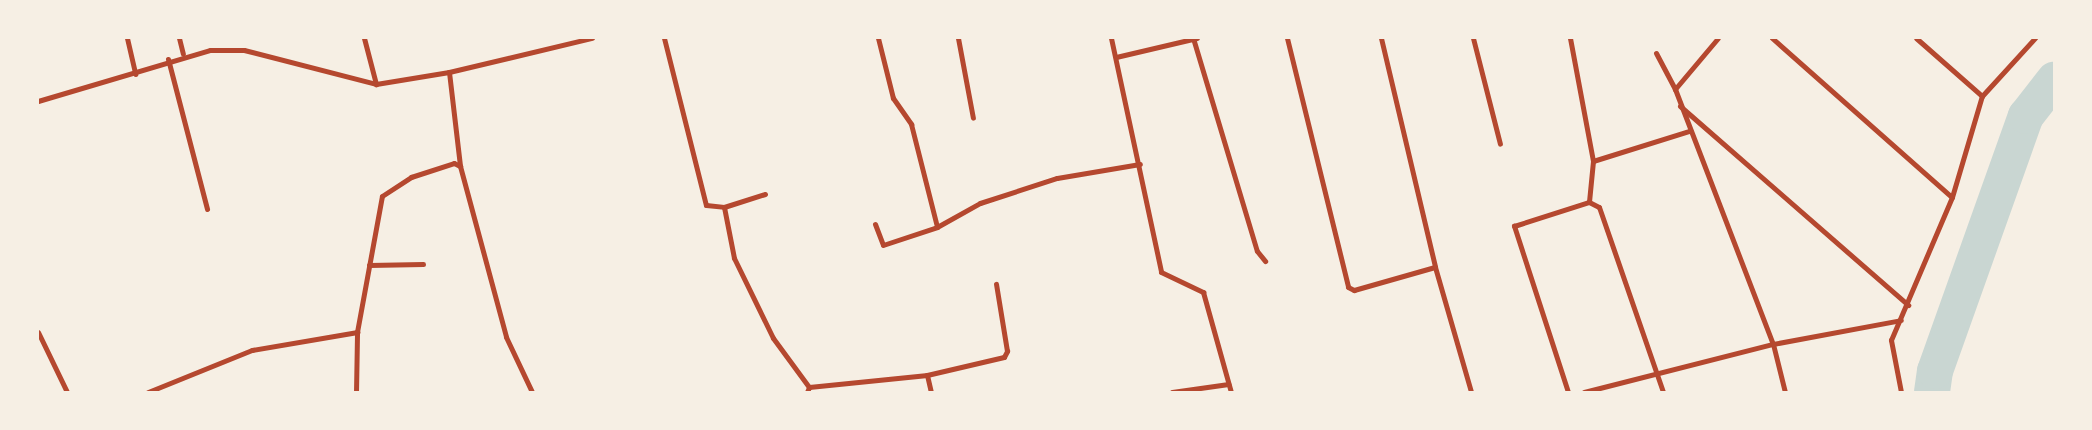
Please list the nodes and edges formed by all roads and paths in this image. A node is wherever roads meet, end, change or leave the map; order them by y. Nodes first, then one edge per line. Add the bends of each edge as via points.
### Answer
1 (127, 38) edge
2 (179, 38) edge
3 (364, 38) edge
4 (592, 38) edge
5 (664, 38) edge
6 (878, 38) edge
7 (958, 38) edge
8 (1111, 38) edge
9 (1195, 38) edge
10 (1287, 38) edge
11 (1381, 38) edge
12 (1473, 38) edge
13 (1570, 38) edge
14 (1718, 38) edge
15 (1772, 38) edge
16 (1916, 38) edge
17 (2035, 38) edge
18 (1656, 53) dead end
19 (183, 54) junction
20 (1116, 57) junction
21 (168, 58) junction
22 (448, 72) junction
23 (135, 74) junction
24 (376, 84) junction
25 (1674, 89) junction
26 (1982, 96) junction
27 (38, 100) edge
28 (1680, 106) junction
29 (973, 118) dead end
30 (1688, 131) junction
31 (1500, 144) dead end
32 (1593, 161) junction
33 (1140, 164) junction
34 (460, 166) junction
35 (765, 194) dead end
36 (1952, 197) junction
37 (1589, 202) junction
38 (724, 207) junction
39 (208, 209) dead end
40 (875, 224) dead end
41 (937, 227) junction
42 (1265, 261) dead end
43 (423, 264) dead end
44 (369, 265) junction
45 (1435, 267) junction
46 (996, 284) dead end
47 (1908, 304) junction
48 (1901, 320) junction
49 (38, 332) edge
50 (357, 332) junction
51 (1772, 344) junction
52 (1657, 370) junction
53 (927, 375) junction
54 (1228, 384) junction
55 (808, 390) edge
56 (67, 392) edge
57 (148, 392) edge
58 (356, 392) edge
59 (532, 392) edge
60 (931, 392) edge
61 (1172, 392) edge
62 (1231, 392) edge
63 (1471, 392) edge
64 (1568, 392) edge
65 (1584, 392) edge
66 (1663, 392) edge
67 (1785, 392) edge
68 (1901, 392) edge

1 - 23 street
2 - 19 street
3 - 24 street
4 - 22 street
5 - 38 street via 705,202 710,208
6 - 41 street via 891,93 911,124
7 - 29 street
8 - 20 street
9 - 20 street
9 - 42 street via 1257,251
10 - 45 street via 1348,287 1354,290
11 - 45 street
12 - 31 street
13 - 32 street
14 - 25 street
15 - 36 street
16 - 26 street
17 - 26 street
18 - 25 street
19 - 21 street
19 - 24 street via 244,50
20 - 33 street
21 - 23 street
21 - 39 street
22 - 24 street
22 - 34 street
23 - 27 street
25 - 28 street
26 - 36 street
28 - 30 street
28 - 47 street
30 - 32 street
30 - 51 street
32 - 37 street
33 - 41 street via 1057,178 980,203
33 - 54 street via 1161,272 1203,292
34 - 44 street via 452,163 411,177 383,194
34 - 59 street via 506,337
35 - 38 street
36 - 47 street
37 - 52 street via 1599,207
37 - 64 street via 1514,226
38 - 55 street via 734,258 773,338
40 - 41 street via 883,245
43 - 44 street
44 - 50 street
45 - 63 street
46 - 53 street via 1006,355
47 - 48 street
48 - 51 street
48 - 68 street via 1890,350
49 - 56 street
50 - 57 street via 244,352
50 - 58 street
51 - 52 street
51 - 67 street
52 - 65 street
52 - 66 street
53 - 55 street
53 - 60 street
54 - 61 street
54 - 62 street

